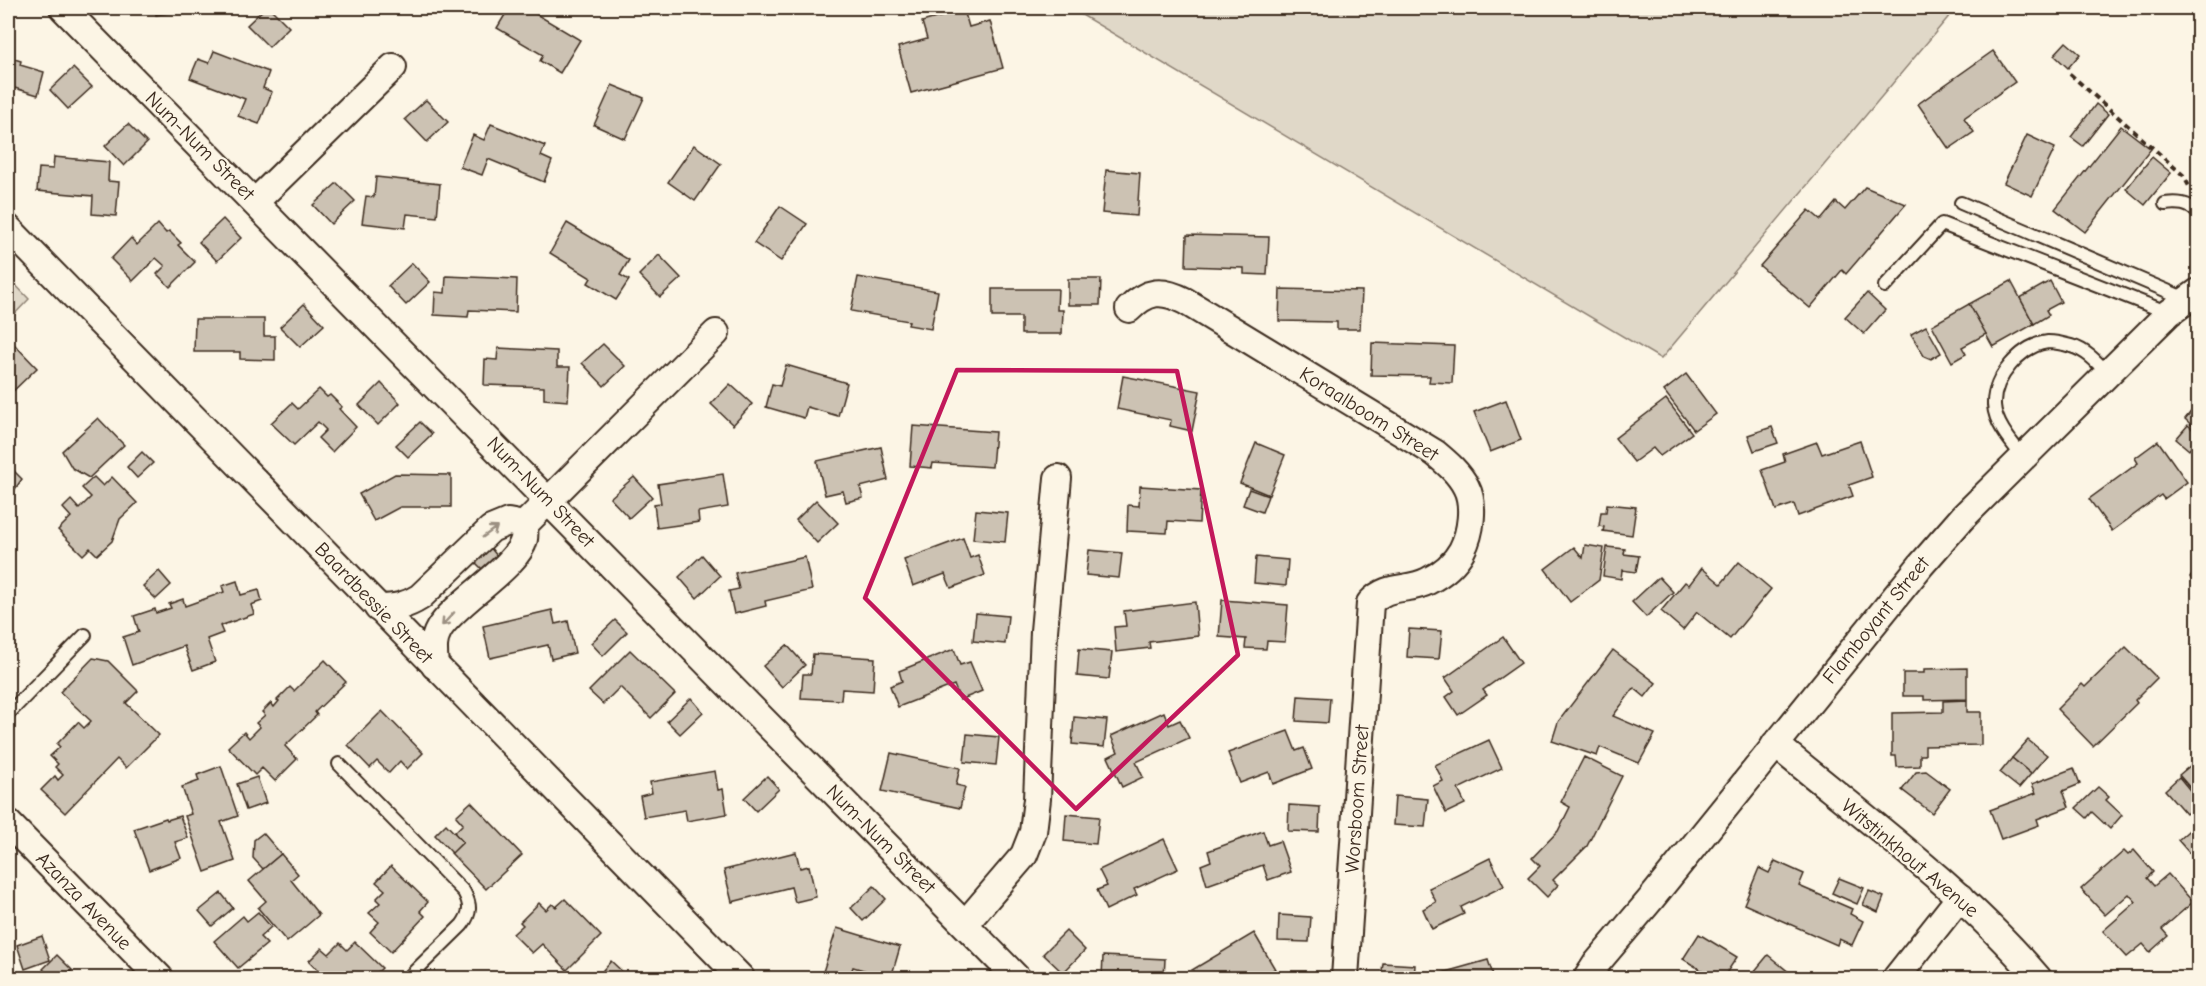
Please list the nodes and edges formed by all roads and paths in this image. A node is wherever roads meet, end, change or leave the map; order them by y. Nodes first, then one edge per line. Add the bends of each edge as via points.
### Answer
1 (63, 8) edge
2 (393, 67) dead end
3 (2070, 74) dead end
4 (2191, 190) dead end
5 (255, 201) junction
6 (1961, 203) dead end
7 (2165, 204) dead end
8 (2199, 213) edge
9 (8, 228) edge
10 (1885, 286) dead end
11 (2185, 302) edge
12 (1129, 309) dead end
13 (716, 333) dead end
14 (2107, 373) junction
15 (2023, 457) junction
16 (1058, 478) dead end
17 (548, 500) junction
18 (524, 525) junction
19 (378, 608) junction
20 (1368, 619) joint
21 (85, 635) dead end
22 (435, 666) junction
23 (8, 714) edge
24 (1775, 744) junction
25 (339, 764) dead end
26 (8, 823) edge
27 (1960, 897) junction
28 (965, 924) junction
29 (160, 978) edge
30 (408, 978) edge
31 (741, 978) edge
32 (1017, 978) edge
33 (1345, 978) edge
34 (1587, 978) edge
35 (1896, 978) edge
36 (2038, 978) edge

1 - 5 street, Num-Num Street
2 - 5 street
3 - 4 path via 2183,175
5 - 17 street, Num-Num Street
6 - 11 lane
7 - 8 lane via 2179,202
9 - 19 street, Baardbessie Street
10 - 11 lane via 1942,224
11 - 14 street, Flamboyant Street
12 - 20 street, Koraalboom Street via 1149,295 1171,294 1451,466 1470,497 1471,512 1462,550 1447,568 1428,581 1378,594 1370,603
13 - 17 street
14 - 15 street, Flamboyant Street
14 - 15 lane via 2091,356 2072,346 2047,342 2024,352 2007,367 1994,404 1998,420
15 - 24 street, Flamboyant Street via 1921,565
16 - 28 street via 1044,631 1033,832 1024,855
17 - 18 street
17 - 28 street, Num-Num Street
19 -> 18 street via 414,601 491,529 508,522
18 -> 22 street via 524,540 516,555 438,630 433,647
19 - 22 street, Baardbessie Street
20 - 33 street, Worsboom Street
21 - 23 lane
22 - 31 street, Baardbessie Street
24 - 27 street, Witstinkhout Avenue
24 - 34 street, Flamboyant Street
25 - 30 lane via 464,892 470,903 469,916 462,925
26 - 29 street, Azanza Avenue
27 - 35 street
27 - 36 street, Witstinkhout Avenue
28 - 32 street, Num-Num Street

